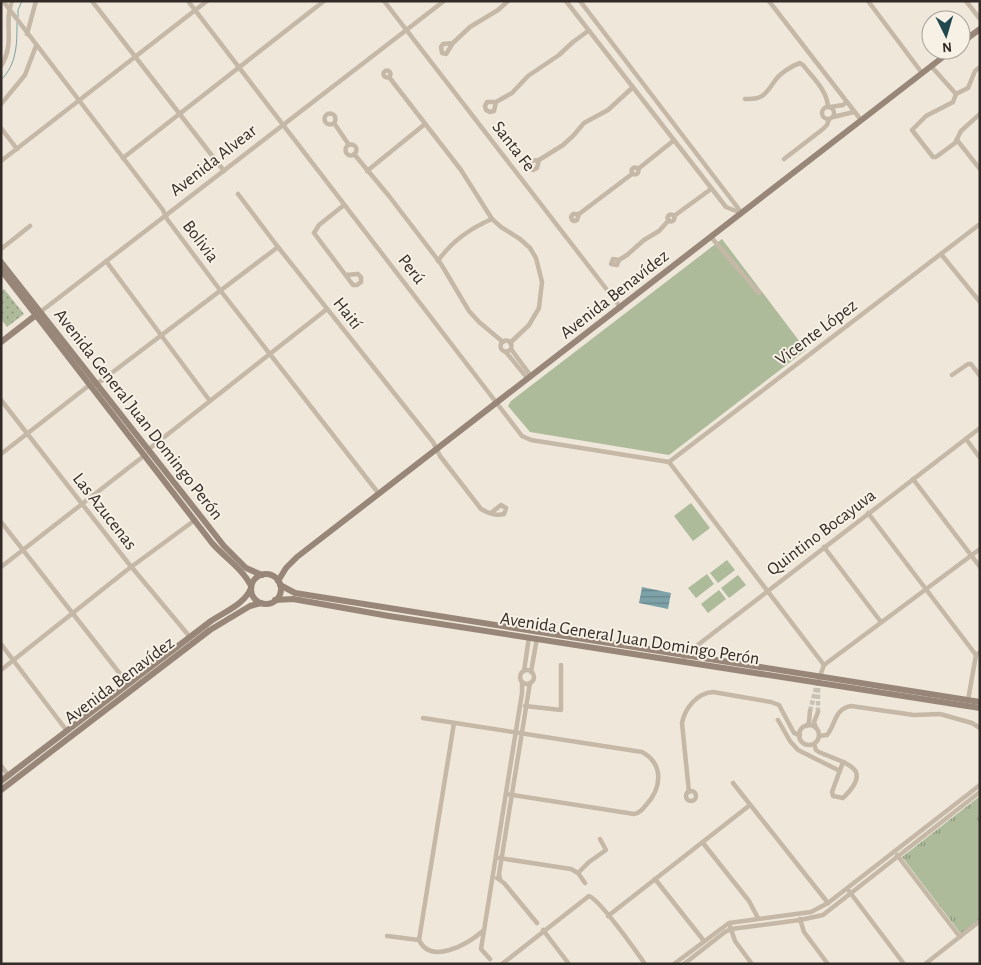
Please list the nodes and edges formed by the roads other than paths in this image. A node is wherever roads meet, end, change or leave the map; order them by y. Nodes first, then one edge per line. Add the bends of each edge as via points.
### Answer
1 (3, 1) edge
2 (12, 1) edge
3 (36, 1) edge
4 (92, 1) edge
5 (188, 1) edge
6 (208, 1) edge
7 (324, 1) edge
8 (384, 1) edge
9 (444, 1) edge
10 (508, 1) edge
11 (566, 1) edge
12 (580, 1) edge
13 (770, 1) edge
14 (868, 1) edge
15 (966, 1) edge
16 (195, 11) junction
17 (10, 12) junction
18 (980, 19) edge
19 (407, 30) junction
20 (588, 31) junction
21 (25, 32) junction
22 (453, 43) dead end
23 (36, 46) junction
24 (135, 57) junction
25 (939, 60) edge
26 (1, 66) edge
27 (931, 66) junction
28 (980, 67) edge
29 (238, 68) junction
30 (922, 73) junction
31 (389, 77) dead end
32 (632, 88) junction
33 (956, 94) junction
34 (745, 99) dead end
35 (79, 101) junction
36 (496, 102) dead end
37 (846, 102) junction
38 (1, 104) edge
39 (829, 107) junction
40 (854, 112) junction
41 (179, 114) junction
42 (980, 114) edge
43 (831, 118) junction
44 (861, 120) junction
45 (334, 124) dead end
46 (425, 124) junction
47 (284, 125) junction
48 (1, 128) edge
49 (673, 140) junction
50 (957, 140) junction
51 (349, 145) junction
52 (17, 149) junction
53 (354, 154) junction
54 (123, 158) junction
55 (784, 159) dead end
56 (539, 160) dead end
57 (1, 162) edge
58 (980, 169) edge
59 (224, 171) junction
60 (367, 171) junction
61 (711, 189) junction
62 (238, 194) dead end
63 (344, 205) junction
64 (741, 213) junction
65 (579, 214) dead end
66 (166, 216) junction
67 (492, 219) junction
68 (980, 224) edge
69 (30, 226) dead end
70 (711, 237) junction
71 (278, 247) junction
72 (1, 249) edge
73 (941, 254) junction
74 (619, 260) dead end
75 (106, 261) junction
76 (438, 261) junction
77 (1, 262) edge
78 (1, 270) edge
79 (346, 276) dead end
80 (220, 290) junction
81 (759, 293) dead end
82 (980, 302) edge
83 (621, 308) junction
84 (327, 309) junction
85 (38, 313) junction
86 (161, 334) junction
87 (1, 342) edge
88 (503, 342) junction
89 (510, 343) junction
90 (509, 350) junction
91 (271, 354) junction
92 (952, 375) dead end
93 (980, 376) edge
94 (530, 378) junction
95 (94, 384) junction
96 (1, 400) edge
97 (210, 400) junction
98 (498, 403) junction
99 (980, 428) edge
100 (28, 434) junction
101 (966, 439) junction
102 (437, 449) junction
103 (147, 452) junction
104 (1, 454) edge
105 (980, 458) edge
106 (669, 462) junction
107 (913, 479) junction
108 (379, 494) junction
109 (82, 503) junction
110 (491, 513) dead end
111 (868, 513) junction
112 (196, 520) junction
113 (1, 522) edge
114 (824, 548) junction
115 (980, 549) edge
116 (23, 550) junction
117 (971, 555) junction
118 (293, 561) junction
119 (980, 566) edge
120 (1, 567) edge
121 (132, 567) junction
122 (264, 575) junction
123 (279, 583) junction
124 (251, 587) junction
125 (926, 589) junction
126 (768, 590) junction
127 (275, 600) junction
128 (261, 604) junction
129 (72, 614) junction
130 (881, 622) junction
131 (190, 637) junction
132 (530, 637) junction
133 (537, 638) junction
134 (1, 644) edge
135 (686, 654) junction
136 (978, 654) edge
137 (14, 660) junction
138 (682, 661) junction
139 (561, 665) dead end
140 (824, 665) junction
141 (1, 670) edge
142 (524, 671) junction
143 (531, 672) junction
144 (819, 679) junction
145 (522, 682) junction
146 (530, 683) junction
147 (128, 684) junction
148 (968, 700) junction
149 (980, 702) edge
150 (525, 706) junction
151 (980, 708) edge
152 (810, 711) tunnel mouth
153 (818, 712) tunnel mouth
154 (423, 718) dead end
155 (778, 720) dead end
156 (454, 723) junction
157 (807, 726) junction
158 (816, 728) junction
159 (980, 728) edge
160 (67, 731) junction
161 (515, 732) junction
162 (521, 733) junction
163 (800, 735) junction
164 (819, 736) junction
165 (805, 744) junction
166 (814, 744) junction
167 (798, 750) junction
168 (843, 762) junction
169 (1, 766) edge
170 (840, 770) junction
171 (11, 778) junction
172 (1, 781) edge
173 (733, 783) dead end
174 (980, 785) edge
175 (1, 790) edge
176 (689, 792) dead end
177 (980, 792) edge
178 (506, 794) junction
179 (511, 795) junction
180 (750, 805) junction
181 (600, 839) dead end
182 (703, 843) junction
183 (894, 851) junction
184 (898, 857) junction
185 (495, 858) junction
186 (501, 859) junction
187 (578, 873) junction
188 (493, 878) junction
189 (500, 879) junction
190 (655, 879) junction
191 (585, 883) dead end
192 (847, 889) junction
193 (850, 893) junction
194 (828, 903) junction
195 (800, 913) junction
196 (608, 916) junction
197 (758, 918) junction
198 (800, 920) junction
199 (537, 922) dead end
200 (980, 922) edge
201 (729, 923) junction
202 (730, 929) junction
203 (484, 930) junction
204 (543, 930) junction
205 (387, 936) dead end
206 (960, 937) junction
207 (419, 940) junction
208 (704, 941) junction
209 (475, 945) junction
210 (428, 956) dead end
211 (451, 956) dead end
212 (490, 959) dead end
213 (502, 964) edge
214 (570, 964) edge
215 (645, 964) edge
216 (674, 964) edge
217 (684, 964) edge
218 (752, 964) edge
219 (828, 964) edge
220 (904, 964) edge
221 (925, 964) edge

1 - 17 street, Bolivia
2 - 17 street
3 - 21 street
4 - 24 street
5 - 16 street, Perú
6 - 16 street
7 - 29 street
8 - 19 street, Santa Fe
9 - 19 street, Avenida Alvear
10 - 22 street
11 - 20 street
12 - 64 street
13 - 37 street
14 - 30 street
15 - 18 street
16 - 24 street
16 - 29 street, Perú
17 - 21 street, Bolivia
17 - 26 street via 9,48
19 - 47 street, Avenida Alvear
19 - 83 street, Santa Fe
20 - 32 street
20 - 36 street via 559,56 528,76 512,93
21 - 23 street, Bolivia
23 - 35 street, Bolivia
23 - 38 street via 25,74
24 - 35 street
24 - 41 street
25 - 27 main road, Avenida Benavídez
27 - 30 main road, Avenida Benavídez
27 - 33 street
28 - 33 street via 968,88
29 - 41 street
29 - 47 street, Perú
30 - 44 main road, Avenida Benavídez
31 - 46 street
32 - 49 street
32 - 56 street via 608,110 584,122 569,140
33 - 50 street via 951,103 926,116 912,130 934,157
34 - 39 street via 764,96 779,76 800,63 824,91
35 - 52 street
35 - 54 street, Bolivia
37 - 39 street
37 - 40 street
39 - 43 street via 834,112
39 - 43 street via 824,108 822,114
40 - 43 street
40 - 44 street
41 - 54 street
41 - 59 street
42 - 50 street via 961,131
43 - 55 street via 824,129
44 - 64 main road, Avenida Benavídez
45 - 51 street
46 - 60 street
46 - 67 street via 469,181
47 - 59 street, Avenida Alvear
47 - 63 street, Perú
48 - 52 street
49 - 61 street
49 - 65 street via 638,169 632,168 632,174
50 - 58 street
51 - 53 street via 357,148
51 - 53 street via 346,152
52 - 57 street
53 - 60 street
54 - 66 street, Bolivia
59 - 66 street, Avenida Alvear
60 - 76 street
61 - 64 street via 726,208
61 - 74 street via 674,216 669,215 669,220 659,231
62 - 71 street, Haití
63 - 79 street via 314,233
63 - 98 street, Perú
64 - 70 main road, Avenida Benavídez
66 - 75 street, Avenida Alvear
66 - 80 street, Bolivia
67 - 76 street via 464,235
67 - 89 street via 530,248 541,275 541,298 535,316
68 - 73 street, Vicente López
69 - 72 street
70 - 81 street
70 - 83 main road, Avenida Benavídez
71 - 80 street
71 - 84 street, Haití
73 - 82 street
73 - 106 street, Vicente López
75 - 85 street, Avenida Alvear
75 - 86 street
76 - 88 street via 469,311
77 - 85 main road, Avenida General Juan Domingo Perón
78 - 85 main road, Avenida General Juan Domingo Perón
80 - 86 street
80 - 91 street, Bolivia
83 - 94 main road, Avenida Benavídez
84 - 91 street
84 - 102 street, Haití
85 - 87 main road, Avenida Alvear
85 - 95 main road, Avenida General Juan Domingo Perón
86 - 95 street
86 - 97 street
88 - 89 street
88 - 90 street via 501,348
89 - 90 street
90 - 94 street
91 - 97 street
91 - 108 street, Bolivia
92 - 93 street via 971,364
94 - 98 main road, Avenida Benavídez
95 - 100 street
95 - 103 main road, Avenida General Juan Domingo Perón
96 - 100 street, Las Azucenas
97 - 103 street
98 - 102 main road, Avenida Benavídez
98 - 106 street, Perú via 518,432 531,440
99 - 101 street, Quintino Bocayuva
100 - 104 street
100 - 109 street, Las Azucenas
101 - 105 street
101 - 107 street, Quintino Bocayuva
102 - 108 main road, Avenida Benavídez
102 - 110 street, Haití via 481,509
103 - 109 street
103 - 112 main road, Avenida General Juan Domingo Perón
103 - 122 main road, Avenida General Juan Domingo Perón via 232,555 246,568
106 - 126 street
107 - 111 street, Quintino Bocayuva
107 - 117 street
108 - 118 main road, Avenida Benavídez
109 - 116 street
109 - 121 street, Las Azucenas
111 - 114 street, Quintino Bocayuva
111 - 125 street
112 - 121 street
112 - 124 main road, Avenida General Juan Domingo Perón
113 - 116 street
114 - 126 street, Quintino Bocayuva
114 - 130 street
115 - 117 street
116 - 120 street
116 - 129 street
117 - 119 street
117 - 125 street
118 - 122 main road, Avenida Benavídez
118 - 123 main road, Avenida Benavídez
121 - 129 street
121 - 131 street, Las Azucenas
122 - 123 main road via 273,576
122 - 124 main road via 255,579
123 - 127 main road via 280,593
123 - 135 main road, Avenida General Juan Domingo Perón via 300,594
124 - 128 main road via 253,598
124 - 131 main road, Avenida Benavídez via 244,600
125 - 130 street
125 - 136 street
126 - 135 street, Quintino Bocayuva
126 - 140 street
127 - 128 main road
127 - 132 main road, Avenida General Juan Domingo Perón via 297,600
128 - 171 main road, Avenida Benavídez via 250,606 210,630
129 - 137 street
129 - 147 street
130 - 140 street
131 - 147 main road, Avenida Benavídez
132 - 133 main road, Avenida General Juan Domingo Perón
132 - 142 street
133 - 138 main road, Avenida General Juan Domingo Perón
133 - 143 street
134 - 137 street
135 - 138 street, Quintino Bocayuva
135 - 144 main road, Avenida General Juan Domingo Perón
136 - 148 street
137 - 141 street
137 - 160 street
138 - 144 main road, Avenida General Juan Domingo Perón
139 - 150 street via 561,710
140 - 144 street
142 - 143 street
142 - 145 street via 520,676
143 - 146 street via 534,677
144 - 148 main road, Avenida General Juan Domingo Perón
144 - 151 main road, Avenida General Juan Domingo Perón
145 - 146 street
145 - 161 street
146 - 150 street
147 - 160 main road, Avenida Benavídez
148 - 149 main road, Avenida General Juan Domingo Perón
150 - 162 street
152 - 157 street
153 - 158 street via 814,722
154 - 156 street
155 - 167 street
156 - 161 street
156 - 207 street
157 - 158 street
157 - 163 street
158 - 164 street
159 - 164 street via 940,714 914,715 851,706 837,714 827,735
160 - 171 main road, Avenida Benavídez
161 - 162 street
161 - 178 street
162 - 179 street
162 - 179 street via 642,752 654,761 659,783 653,797 634,814
163 - 165 street
163 - 176 street via 794,733 779,705 706,692 689,706 682,722
164 - 166 street
165 - 166 street
165 - 167 street
166 - 168 street via 818,752
167 - 170 street
168 - 170 street
168 - 170 street via 851,766 858,779 851,791 840,799 832,792
169 - 171 street
171 - 172 main road, Avenida Benavídez
171 - 175 main road, Avenida Benavídez
173 - 180 street
174 - 183 street
177 - 184 street
178 - 179 street
178 - 185 street
179 - 186 street
180 - 182 street
180 - 194 street
181 - 187 street via 606,850
182 - 190 street
182 - 197 street via 749,901
183 - 184 street
183 - 192 street
184 - 193 street
184 - 206 street
185 - 186 street
185 - 188 street
186 - 187 street via 571,869
186 - 189 street
187 - 191 street
188 - 189 street
188 - 203 street
189 - 199 street
190 - 196 street
190 - 208 street
192 - 193 street
192 - 194 street
193 - 198 street via 823,915
193 - 220 street
194 - 195 street via 811,912
195 - 197 street
195 - 198 street
196 - 204 street via 589,896
196 - 215 street
197 - 201 street
198 - 202 street
198 - 219 street via 804,932
200 - 206 street
201 - 202 street
201 - 208 street
202 - 217 street
202 - 218 street via 735,942
203 - 209 street
203 - 209 street
204 - 213 street
204 - 214 street
205 - 207 street
206 - 221 street
207 - 210 street
208 - 216 street
209 - 211 street
209 - 212 street

